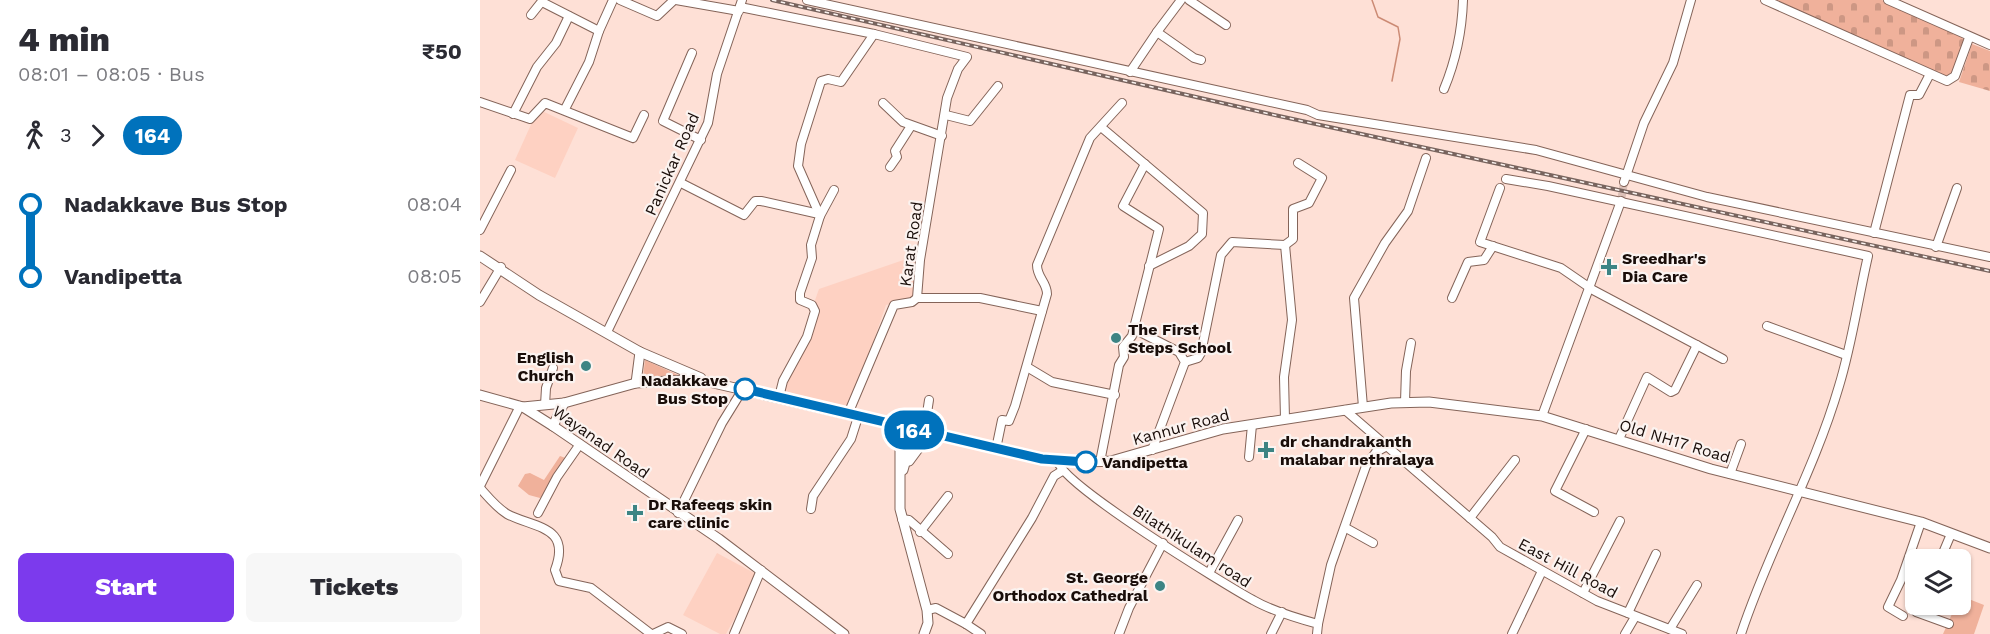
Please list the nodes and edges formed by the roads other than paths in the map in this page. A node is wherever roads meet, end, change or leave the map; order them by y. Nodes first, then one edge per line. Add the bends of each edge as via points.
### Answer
1 (613, 0) edge
2 (620, 0) edge
3 (675, 0) edge
4 (807, 0) edge
5 (1181, 0) edge
6 (1189, 0) edge
7 (1463, 0) edge
8 (1691, 0) edge
9 (1765, 0) edge
10 (1888, 0) edge
11 (542, 1) edge
12 (740, 6) edge
13 (531, 15) dead end
14 (569, 16) junction
15 (1226, 25) dead end
16 (599, 31) junction
17 (1156, 32) junction
18 (874, 34) junction
19 (1969, 38) junction
20 (1990, 45) edge
21 (692, 53) dead end
22 (1201, 60) dead end
23 (1130, 72) junction
24 (1930, 74) junction
25 (998, 86) dead end
26 (1444, 89) dead end
27 (480, 102) edge
28 (883, 103) dead end
29 (1122, 103) dead end
30 (565, 109) junction
31 (513, 114) junction
32 (644, 115) dead end
33 (945, 115) junction
34 (911, 126) junction
35 (1101, 127) junction
36 (942, 136) junction
37 (702, 140) junction
38 (1426, 158) dead end
39 (1298, 163) dead end
40 (1145, 164) junction
41 (890, 167) dead end
42 (511, 170) dead end
43 (1506, 179) dead end
44 (1626, 179) junction
45 (681, 183) junction
46 (1500, 188) dead end
47 (1957, 188) dead end
48 (834, 190) dead end
49 (1621, 201) junction
50 (820, 215) junction
51 (480, 230) edge
52 (1874, 233) junction
53 (1286, 245) junction
54 (1493, 246) junction
55 (1936, 247) junction
56 (480, 256) edge
57 (1990, 257) edge
58 (1149, 266) junction
59 (501, 267) junction
60 (1589, 289) junction
61 (917, 298) junction
62 (1452, 298) dead end
63 (480, 302) edge
64 (1042, 311) junction
65 (1767, 326) dead end
66 (1134, 329) junction
67 (607, 332) junction
68 (1411, 344) dead end
69 (1697, 345) junction
70 (640, 352) junction
71 (1846, 355) junction
72 (1723, 359) dead end
73 (1185, 362) junction
74 (553, 368) dead end
75 (1027, 368) junction
76 (709, 382) junction
77 (636, 383) junction
78 (743, 389) junction
79 (480, 395) edge
80 (1115, 395) junction
81 (779, 397) junction
82 (929, 400) dead end
83 (1405, 402) junction
84 (564, 403) junction
85 (545, 405) junction
86 (522, 406) junction
87 (1363, 407) junction
88 (1345, 410) junction
89 (853, 415) junction
90 (1542, 416) junction
91 (1285, 419) junction
92 (1252, 424) junction
93 (890, 425) junction
94 (554, 426) junction
95 (1586, 429) junction
96 (927, 433) junction
97 (1618, 439) junction
98 (580, 444) junction
99 (1741, 444) dead end
100 (1387, 446) junction
101 (996, 448) junction
102 (1152, 450) junction
103 (1249, 457) dead end
104 (1515, 460) dead end
105 (1100, 462) junction
106 (1060, 466) junction
107 (1730, 474) junction
108 (902, 475) junction
109 (480, 487) edge
110 (1800, 493) junction
111 (948, 496) dead end
112 (811, 509) dead end
113 (1594, 512) dead end
114 (538, 513) dead end
115 (678, 513) junction
116 (1470, 518) junction
117 (902, 519) junction
118 (1238, 520) dead end
119 (1620, 521) dead end
120 (1921, 522) junction
121 (1346, 528) junction
122 (920, 532) junction
123 (1952, 534) junction
124 (1163, 543) junction
125 (1373, 543) dead end
126 (1990, 548) edge
127 (1945, 549) edge
128 (948, 554) dead end
129 (1656, 554) dead end
130 (761, 570) junction
131 (1542, 571) junction
132 (1209, 573) junction
133 (1697, 585) dead end
134 (1582, 593) junction
135 (927, 610) junction
136 (1282, 612) junction
137 (1632, 615) junction
138 (1924, 615) edge
139 (1903, 616) dead end
140 (966, 624) junction
141 (1318, 624) junction
142 (1949, 624) dead end
143 (1670, 629) junction
144 (652, 634) edge
145 (682, 634) edge
146 (734, 634) edge
147 (844, 634) edge
148 (924, 634) edge
149 (981, 634) edge
150 (1119, 634) edge
151 (1271, 634) edge
152 (1317, 634) edge
153 (1512, 634) edge
154 (1625, 634) edge
155 (1682, 634) edge
156 (1741, 634) edge

1 - 16 street
2 - 3 street via 657,16
3 - 12 street
4 - 23 street
5 - 17 street
6 - 15 street
7 - 26 street via 1462,25
8 - 44 street via 1673,63 1644,123
9 - 24 street
10 - 19 street
11 - 13 street
11 - 14 street
12 - 18 street
12 - 37 street, Panickar Road via 717,74
14 - 16 street
14 - 31 street
16 - 30 street via 589,62
17 - 22 street
17 - 23 street
18 - 33 street, Karat Road via 967,57 958,69
18 - 50 street via 841,82 821,81 801,144 798,166
19 - 20 street
19 - 24 street via 1955,76 1947,81
21 - 37 street via 663,121
23 - 44 street via 1318,115 1536,150
24 - 52 street via 1918,95 1910,95
25 - 33 street via 970,122
27 - 31 street
28 - 34 street
29 - 35 street
30 - 31 street via 545,103 530,119
30 - 32 street via 597,126 633,138
33 - 36 street, Karat Road
34 - 36 street
34 - 41 street
35 - 40 street
35 - 64 street via 1090,138 1037,265 1037,274 1047,287
36 - 61 street, Karat Road
37 - 45 street, Panickar Road
38 - 87 street via 1408,211 1354,298
39 - 53 street via 1322,178 1309,203 1293,209 1293,239
40 - 58 street via 1123,206 1159,229
40 - 58 street via 1203,213 1202,234 1189,246
42 - 51 street
43 - 49 street
44 - 52 street
45 - 50 street via 744,215 755,201 761,201
45 - 67 street, Panickar Road
46 - 54 street via 1480,242
47 - 55 street
48 - 50 street
49 - 60 street
49 - 71 street via 1868,256
50 - 81 street via 800,293 801,300 812,305 814,311 807,338 783,381
52 - 55 street
53 - 73 street via 1232,242 1227,247 1219,265 1201,353
53 - 91 street via 1292,320 1284,377
54 - 60 street via 1561,268
54 - 62 street via 1484,260 1468,262
55 - 57 street
56 - 59 main road
58 - 66 street
59 - 63 street
59 - 67 main road via 538,295
60 - 69 street
60 - 90 street
61 - 64 street via 980,298
61 - 89 street, Karat Road via 894,305
64 - 75 street
65 - 71 street
66 - 73 street via 1179,352
66 - 80 street via 1123,347
67 - 70 main road
68 - 83 street
69 - 72 street
69 - 97 street via 1675,390 1671,392 1647,377
70 - 76 main road
70 - 77 main road
71 - 110 street via 1840,385
73 - 102 street
74 - 85 street
75 - 80 street via 1052,382
75 - 101 street via 1009,421 1002,420
76 - 77 main road
76 - 78 main road, Kannur Road
77 - 84 main road
78 - 81 main road, Kannur Road
78 - 115 street
79 - 86 main road, Wayanad Road
80 - 105 street
81 - 89 main road, Kannur Road
82 - 96 street
83 - 87 main road, Old NH17 Road
83 - 90 main road, Old NH17 Road
84 - 85 main road
84 - 94 main road
85 - 86 main road
86 - 94 main road, Wayanad Road
86 - 109 street
87 - 88 main road, Old NH17 Road
88 - 91 main road, Kannur Road
88 - 100 street, East Hill Road
89 - 93 main road, Kannur Road
89 - 112 street via 851,439 813,496
90 - 95 main road, Old NH17 Road
91 - 92 main road, Kannur Road
92 - 102 main road, Kannur Road
92 - 103 street
93 - 96 main road, Kannur Road
93 - 108 main road via 908,434 911,441
94 - 98 main road, Wayanad Road
95 - 97 main road, Old NH17 Road
95 - 113 street via 1555,491
96 - 101 main road, Kannur Road
96 - 108 main road
97 - 107 main road, Old NH17 Road
98 - 114 street
98 - 115 main road, Wayanad Road
99 - 107 street
100 - 116 street, East Hill Road
100 - 121 street via 1376,452 1366,466
101 - 106 main road, Kannur Road
102 - 105 main road, Kannur Road
104 - 116 street
105 - 106 main road, Kannur Road
106 - 124 street, Bilathikulam road via 1105,507
106 - 140 street
107 - 110 main road, Old NH17 Road
108 - 117 main road
109 - 144 street via 507,514 542,525 556,541 560,556 555,570 559,581 591,588
110 - 120 main road, Old NH17 Road
110 - 156 street via 1755,592
111 - 122 street
115 - 130 main road, Wayanad Road
116 - 131 street, East Hill Road via 1500,548
117 - 122 street via 909,520
117 - 135 main road
118 - 132 street
119 - 134 street
120 - 123 main road, Old NH17 Road
120 - 139 street via 1888,607
121 - 125 street
121 - 141 street via 1331,565
122 - 128 street
123 - 126 main road, Old NH17 Road
123 - 127 street
124 - 132 street, Bilathikulam road
124 - 150 street
129 - 137 street
130 - 146 street
130 - 147 main road, Wayanad Road
131 - 134 street, East Hill Road
131 - 153 street
132 - 136 street, Bilathikulam road via 1255,602
133 - 143 street
134 - 137 street, East Hill Road
135 - 140 street via 936,608
135 - 148 main road
136 - 141 street, Bilathikulam road
136 - 151 street
137 - 143 street, East Hill Road
137 - 154 street
138 - 142 street
140 - 149 street
141 - 152 street
143 - 155 street, East Hill Road
144 - 145 street via 668,627

